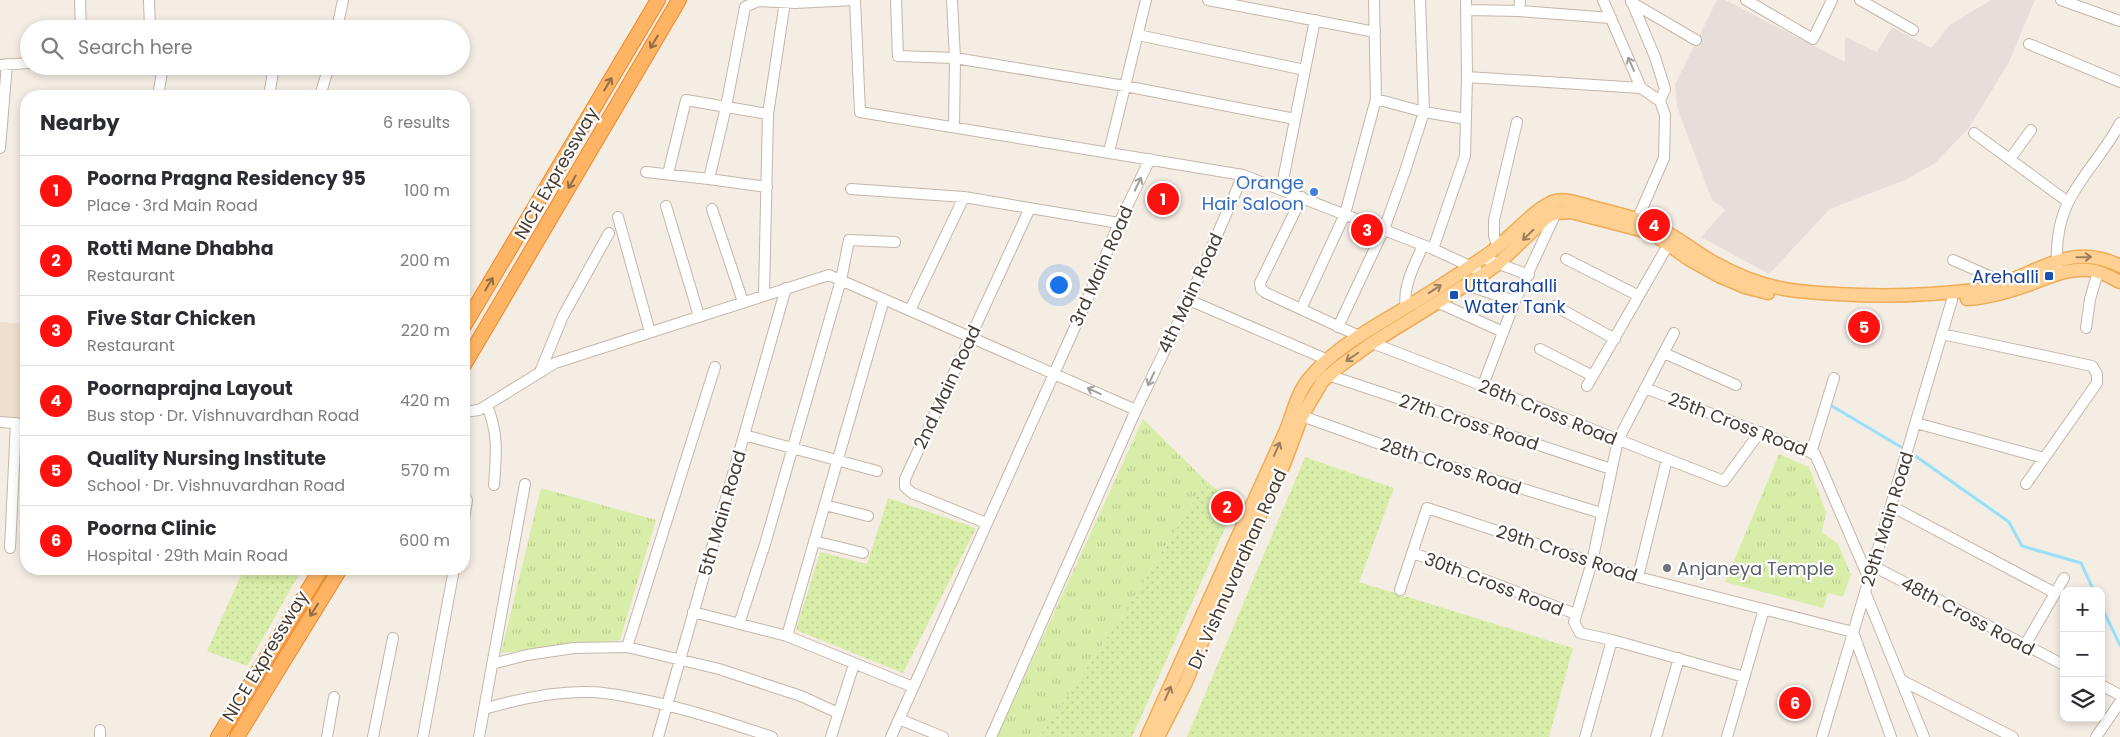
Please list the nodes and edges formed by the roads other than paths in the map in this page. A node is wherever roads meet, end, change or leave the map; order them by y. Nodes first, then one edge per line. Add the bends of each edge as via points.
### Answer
1 (80, 0) edge
2 (149, 0) edge
3 (344, 0) edge
4 (658, 0) edge
5 (679, 0) edge
6 (854, 0) edge
7 (896, 0) edge
8 (952, 0) edge
9 (1146, 0) edge
10 (1208, 0) edge
11 (1374, 0) edge
12 (1420, 0) edge
13 (1520, 0) edge
14 (1603, 0) edge
15 (1746, 0) edge
16 (1832, 0) edge
17 (1860, 0) edge
18 (2062, 0) edge
19 (1631, 1) edge
20 (792, 2) edge
21 (1466, 5) edge
22 (1519, 11) junction
23 (1610, 18) junction
24 (81, 20) edge
25 (150, 20) edge
26 (339, 20) edge
27 (1315, 20) junction
28 (2120, 21) edge
29 (1913, 30) dead end
30 (1375, 32) junction
31 (1138, 35) junction
32 (1696, 40) dead end
33 (2028, 44) dead end
34 (954, 58) junction
35 (20, 64) edge
36 (4, 65) edge
37 (1305, 70) junction
38 (162, 75) edge
39 (273, 75) edge
40 (326, 75) edge
41 (1467, 77) junction
42 (2120, 82) edge
43 (1125, 86) junction
44 (1641, 88) junction
45 (159, 90) edge
46 (271, 90) edge
47 (322, 90) edge
48 (1376, 100) junction
49 (1660, 100) junction
50 (726, 107) junction
51 (1424, 112) junction
52 (768, 114) junction
53 (1295, 119) junction
54 (1466, 119) junction
55 (1517, 122) dead end
56 (2120, 123) edge
57 (954, 126) junction
58 (2031, 130) dead end
59 (1974, 133) dead end
60 (0, 141) edge
61 (0, 148) edge
62 (1109, 152) junction
63 (1150, 159) junction
64 (2010, 159) junction
65 (646, 172) dead end
66 (668, 174) junction
67 (1243, 175) junction
68 (709, 179) junction
69 (766, 187) junction
70 (851, 188) dead end
71 (1281, 190) junction
72 (964, 197) junction
73 (1302, 197) junction
74 (2068, 202) junction
75 (666, 206) dead end
76 (1030, 208) junction
77 (712, 209) dead end
78 (1345, 214) junction
79 (1556, 214) junction
80 (618, 217) dead end
81 (1119, 223) junction
82 (1636, 224) junction
83 (1384, 230) junction
84 (609, 233) dead end
85 (895, 242) dead end
86 (1423, 245) junction
87 (1668, 245) junction
88 (1498, 247) junction
89 (1433, 249) junction
90 (1483, 258) junction
91 (1566, 259) dead end
92 (1953, 260) dead end
93 (1498, 264) junction
94 (1470, 266) junction
95 (2120, 266) edge
96 (2057, 267) junction
97 (2098, 272) junction
98 (1485, 273) junction
99 (1528, 275) junction
100 (842, 280) junction
101 (2120, 282) edge
102 (2005, 283) junction
103 (1466, 285) junction
104 (786, 288) junction
105 (764, 294) junction
106 (1639, 296) junction
107 (884, 299) junction
108 (1189, 300) junction
109 (1952, 300) junction
110 (1516, 301) junction
111 (743, 302) junction
112 (1438, 302) junction
113 (1555, 306) dead end
114 (1406, 308) junction
115 (1301, 309) junction
116 (910, 310) junction
117 (470, 316) edge
118 (699, 316) junction
119 (1338, 327) junction
120 (2086, 328) dead end
121 (650, 332) junction
122 (1503, 332) junction
123 (1674, 333) dead end
124 (1942, 334) junction
125 (971, 336) junction
126 (1366, 339) junction
127 (1615, 339) junction
128 (1540, 349) dead end
129 (1664, 353) junction
130 (470, 355) edge
131 (1328, 360) junction
132 (715, 367) dead end
133 (540, 372) junction
134 (1053, 373) junction
135 (1328, 375) junction
136 (1834, 378) dead end
137 (1482, 384) junction
138 (1736, 385) dead end
139 (1645, 388) junction
140 (487, 406) junction
141 (1136, 410) junction
142 (470, 411) edge
143 (1302, 416) junction
144 (0, 422) edge
145 (20, 423) edge
146 (1916, 423) junction
147 (20, 432) edge
148 (1760, 432) junction
149 (744, 436) junction
150 (1618, 440) junction
151 (793, 448) junction
152 (1811, 452) junction
153 (2044, 458) junction
154 (1667, 459) junction
155 (838, 460) junction
156 (1610, 469) junction
157 (877, 471) dead end
158 (525, 484) dead end
159 (2026, 484) dead end
160 (494, 485) dead end
161 (825, 505) junction
162 (1891, 506) junction
163 (1601, 513) junction
164 (868, 516) dead end
165 (10, 521) junction
166 (986, 523) junction
167 (0, 527) edge
168 (814, 541) junction
169 (10, 548) dead end
170 (863, 553) dead end
171 (1413, 553) junction
172 (1592, 562) junction
173 (1873, 566) junction
174 (317, 575) edge
175 (336, 575) edge
176 (453, 575) edge
177 (1638, 577) junction
178 (2064, 578) dead end
179 (1869, 579) junction
180 (1400, 590) dead end
181 (1865, 592) junction
182 (2055, 593) junction
183 (1764, 609) junction
184 (693, 612) junction
185 (1576, 614) junction
186 (739, 624) junction
187 (1853, 632) junction
188 (787, 636) junction
189 (393, 638) dead end
190 (1612, 640) junction
191 (2026, 645) junction
192 (627, 646) junction
193 (1679, 658) junction
194 (680, 659) junction
195 (2060, 663) edge
196 (492, 664) junction
197 (854, 664) junction
198 (1744, 677) junction
199 (1901, 680) junction
200 (913, 687) junction
201 (2105, 687) edge
202 (2120, 695) edge
203 (334, 697) dead end
204 (2120, 702) edge
205 (667, 704) junction
206 (484, 709) junction
207 (838, 713) junction
208 (899, 719) junction
209 (218, 737) edge
210 (237, 737) edge
211 (327, 737) edge
212 (373, 737) edge
213 (423, 737) edge
214 (480, 737) edge
215 (658, 737) edge
216 (772, 737) edge
217 (831, 737) edge
218 (892, 737) edge
219 (943, 737) edge
220 (992, 737) edge
221 (1147, 737) edge
222 (1158, 737) edge
223 (1584, 737) edge
224 (1656, 737) edge
225 (1727, 737) edge
226 (1822, 737) edge
227 (1891, 737) edge
228 (1924, 737) edge
229 (2013, 737) edge
230 (2096, 737) edge

1 - 24 street
2 - 25 street
3 - 26 street
117 -> 4 highway, NICE Expressway
5 -> 130 highway, NICE Expressway
6 - 20 street
6 - 57 street via 860,112
7 - 34 street via 898,56
8 - 34 street
9 - 31 street
10 - 27 street
11 - 30 street
12 - 51 street
13 - 22 street
14 - 23 street
15 - 16 street via 1813,39
17 - 29 street
18 - 28 street
19 - 32 street
19 - 49 street via 1665,89
20 - 50 street via 758,2 745,7
20 - 52 street
21 - 22 street
21 - 41 street
22 - 23 street
44 -> 23 street
27 - 30 street
27 - 37 street
30 - 48 street
31 - 37 street
31 - 43 street
33 - 42 street
34 - 43 street
34 - 57 street
35 - 36 street
36 - 60 street
37 - 53 street
38 - 45 street
39 - 46 street
40 - 47 street
41 - 44 street
41 - 54 street
43 - 53 street
43 - 62 street
44 - 49 street
48 - 51 street
48 - 78 street
49 - 82 street via 1665,114 1664,158
50 - 52 street
50 - 66 street via 686,100
50 - 68 street
51 - 54 street
51 - 83 street
52 - 69 street
53 - 71 street
54 - 89 street via 1465,156
55 - 88 street via 1494,220
56 - 74 street
57 - 62 street
58 - 64 street
59 - 64 street
60 - 61 street
62 - 63 street
63 - 67 street
81 -> 63 street, 3rd Main Road
64 - 74 street
65 - 66 street
66 - 68 street
67 - 71 street
67 - 108 street, 4th Main Road
68 - 69 street
69 - 105 street
70 - 72 street
71 - 73 street
72 - 76 street
72 - 116 street
73 - 78 street
73 - 115 street, 26th Cross Road via 1260,283 1266,293
74 - 96 street via 2056,244
75 - 118 street
76 - 81 street
76 - 125 street, 2nd Main Road
77 - 111 street
78 - 83 street
78 - 115 street
79 - 82 main road, Dr. Vishnuvardhan Road via 1571,212
79 -> 93 main road, Dr. Vishnuvardhan Road via 1546,218
79 - 99 street
80 - 121 street
81 - 134 street, 3rd Main Road
82 - 87 main road, Dr. Vishnuvardhan Road
82 - 88 main road, Dr. Vishnuvardhan Road via 1568,201 1554,201 1540,209
82 - 102 main road, Dr. Vishnuvardhan Road via 1660,229 1714,262 1759,283 1795,291 1888,296 1978,290
83 - 86 street
83 - 119 street
84 - 133 street via 563,316
85 - 100 street via 849,240
86 - 89 street
86 - 114 street via 1406,287
87 - 106 street
87 - 109 main road, Dr. Vishnuvardhan Road via 1719,276 1774,294 1846,302
88 - 90 main road, Dr. Vishnuvardhan Road
89 - 94 street
90 - 93 street
90 - 94 main road, Dr. Vishnuvardhan Road
91 - 106 street
92 - 102 street
93 - 98 main road, Dr. Vishnuvardhan Road
93 - 99 street
94 - 98 street
114 -> 94 main road, Dr. Vishnuvardhan Road
96 -> 95 main road, Dr. Vishnuvardhan Road via 2074,257 2105,258
96 - 97 main road, Dr. Vishnuvardhan Road
96 - 102 main road, Dr. Vishnuvardhan Road
96 - 109 main road, Dr. Vishnuvardhan Road via 2010,291 1984,298
97 - 101 main road, Dr. Vishnuvardhan Road
97 - 120 street
98 - 103 main road, Dr. Vishnuvardhan Road
99 - 110 street
100 - 104 street via 829,275
100 - 107 street
100 - 151 street
103 - 110 street
103 - 112 main road, Dr. Vishnuvardhan Road
104 - 105 street
104 - 149 street, 5th Main Road
105 - 111 street
106 - 127 street
107 - 116 street
107 - 155 street
108 - 131 street
108 -> 141 street, 4th Main Road
109 - 124 street, 29th Main Road
110 - 122 street
111 - 118 street
112 - 122 street
112 - 126 main road, Dr. Vishnuvardhan Road
113 - 127 street
114 - 126 main road, Dr. Vishnuvardhan Road
115 - 119 street, 26th Cross Road
116 - 125 street
118 - 121 street
119 - 126 street, 26th Cross Road
121 - 133 street
122 - 137 street
123 - 129 street
124 - 146 street, 29th Main Road
124 - 153 street via 2092,366 2097,374 2097,383
125 - 134 street
125 - 166 street, 2nd Main Road via 905,479 905,487 912,493
126 - 131 main road, Dr. Vishnuvardhan Road
126 -> 135 main road, Dr. Vishnuvardhan Road
126 - 137 street, 26th Cross Road
127 - 128 street via 1590,381
129 - 138 street
129 - 139 street
221 -> 131 main road, Dr. Vishnuvardhan Road via 1287,428 1298,397 1308,380
132 - 192 street
133 - 140 street
141 -> 134 street
134 - 166 street, 3rd Main Road
135 - 143 main road, Dr. Vishnuvardhan Road
135 - 156 street, 27th Cross Road
136 - 152 street
137 - 150 street, 26th Cross Road
139 - 148 street, 25th Cross Road
139 - 150 street
140 - 142 street
140 - 160 street via 494,423
141 - 220 street, 4th Main Road
143 - 163 street, 28th Cross Road via 1394,449
143 - 222 main road, Dr. Vishnuvardhan Road via 1284,464 1214,613 1170,717
144 - 145 street
146 - 153 street
146 - 162 street, 29th Main Road
147 - 165 street
148 - 152 street, 25th Cross Road
148 - 154 street, 26th Cross Road via 1724,481
149 - 151 street
149 - 184 street, 5th Main Road
150 - 154 street, 26th Cross Road
150 - 156 street
151 - 155 street
151 - 186 street
152 - 179 street, 25th Cross Road via 1815,454
153 - 159 street
154 - 177 street
155 - 157 street
155 - 161 street
156 - 163 street
158 - 196 street
161 - 164 street
161 - 168 street
162 - 173 street, 29th Main Road
162 - 182 street
163 - 172 street
165 - 167 street
165 - 169 street
166 - 200 street, 3rd Main Road
168 - 170 street
168 - 188 street
171 - 172 street, 29th Cross Road via 1427,508
171 - 180 street
171 - 185 street, 30th Cross Road
172 - 177 street, 29th Cross Road
172 - 185 street
173 - 179 street, 29th Main Road
173 - 191 street, 48th Cross Road
174 - 209 highway, NICE Expressway
175 -> 210 highway, NICE Expressway
176 - 213 street
177 - 183 street, 29th Cross Road
178 - 182 street
179 - 181 street, 29th Main Road
181 - 187 street, 29th Main Road
181 - 199 street
182 - 191 street
183 - 187 street, 29th Cross Road
183 - 198 street
184 - 186 street
184 - 194 street, 5th Main Road
185 - 190 street via 1574,622 1580,633
186 - 188 street
187 - 226 street, 29th Main Road
187 - 227 street
188 - 197 street
189 - 212 street
190 - 193 street
190 - 223 street
191 - 195 street, 48th Cross Road
192 - 194 street
192 - 196 street via 574,648
193 - 198 street
193 - 224 street
194 - 205 street, 5th Main Road
194 - 207 street via 800,696
196 - 206 street
197 - 200 street
197 - 207 street
198 - 225 street
199 - 228 street
199 - 229 street
200 - 208 street, 3rd Main Road
201 - 202 street
203 - 211 street
204 - 230 street
205 - 206 street via 590,692 560,693
205 - 215 street, 5th Main Road
205 - 216 street
206 - 214 street
207 - 217 street
208 - 218 street, 3rd Main Road
208 - 219 street

